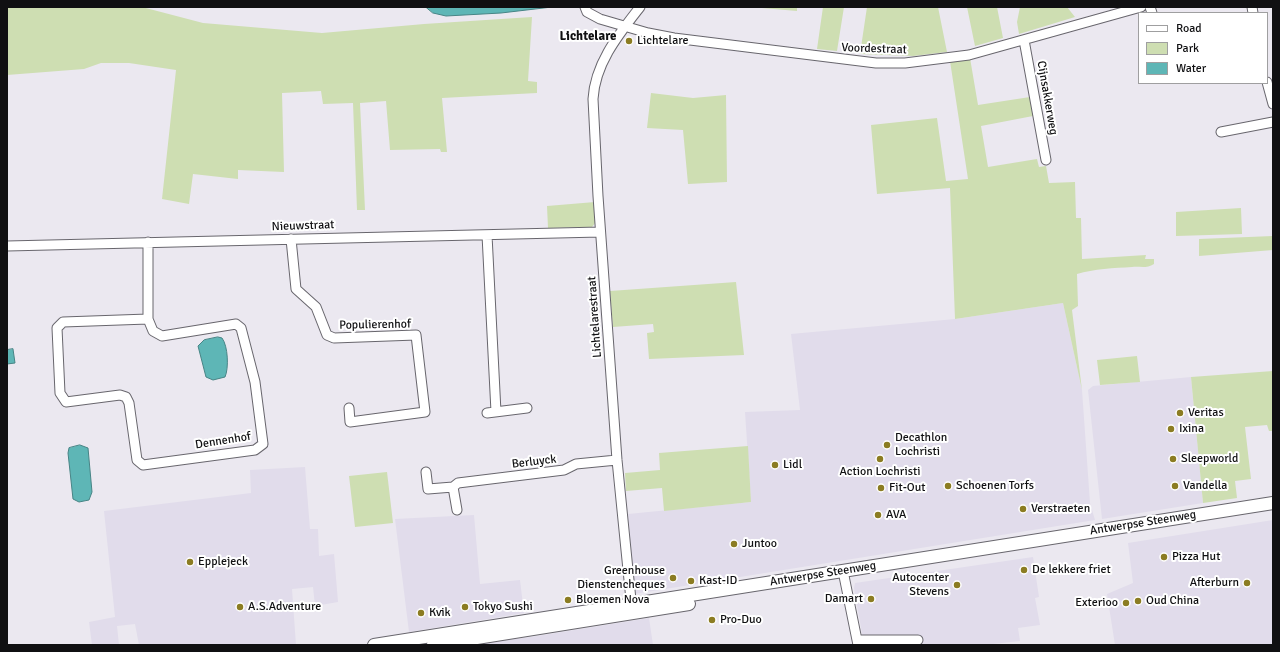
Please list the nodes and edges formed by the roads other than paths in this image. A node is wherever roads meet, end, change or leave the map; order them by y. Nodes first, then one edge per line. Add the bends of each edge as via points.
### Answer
1 (585, 7) edge
2 (640, 7) edge
3 (1141, 7) edge
4 (625, 26) junction
5 (1024, 40) junction
6 (1268, 84) edge
7 (1273, 104) edge
8 (1273, 122) edge
9 (1221, 132) dead end
10 (1046, 160) dead end
11 (600, 232) junction
12 (487, 235) junction
13 (291, 239) junction
14 (148, 242) junction
15 (7, 246) edge
16 (148, 319) junction
17 (66, 402) junction
18 (349, 408) dead end
19 (526, 408) dead end
20 (60, 411) dead end
21 (617, 460) junction
22 (426, 472) dead end
23 (453, 487) junction
24 (1273, 503) edge
25 (457, 510) dead end
26 (1273, 510) edge
27 (844, 575) junction
28 (631, 610) junction
29 (918, 640) dead end
30 (857, 642) edge
31 (374, 645) edge
32 (433, 645) edge

1 - 4 street via 591,14
2 - 4 street, Lichtelarestraat
3 - 5 street, Voordestraat
4 - 5 street, Voordestraat via 674,38 876,63 904,63 968,55
4 - 11 street, Lichtelarestraat via 612,45 594,85
5 - 10 street, Cijnsakkerweg
6 - 7 street
8 - 9 street
11 - 12 street, Nieuwstraat
11 - 21 street, Lichtelarestraat
12 - 13 street, Nieuwstraat
12 - 19 street via 492,412
13 - 14 street, Nieuwstraat
13 - 18 street, Populierenhof via 296,289 316,307 327,335 334,338 416,335 424,412 350,422
14 - 15 street, Nieuwstraat
14 - 16 street
16 - 17 street via 63,322 58,328 59,378 60,392
16 - 17 street, Dennenhof via 153,331 162,336 236,324 241,328 254,382 263,444 255,450 143,465 137,460 126,397 120,395
17 - 20 street
21 - 23 street, Berluyck via 576,464 564,470 458,483
21 - 28 street, Lichtelarestraat
22 - 23 street, Berluyck via 428,489
23 - 25 street
24 - 27 main road, Antwerpse Steenweg
26 - 27 main road, Antwerpse Steenweg
27 - 28 main road, Antwerpse Steenweg
27 - 30 street
28 - 31 main road, Antwerpse Steenweg
28 - 32 main road, Antwerpse Steenweg
29 - 30 street

